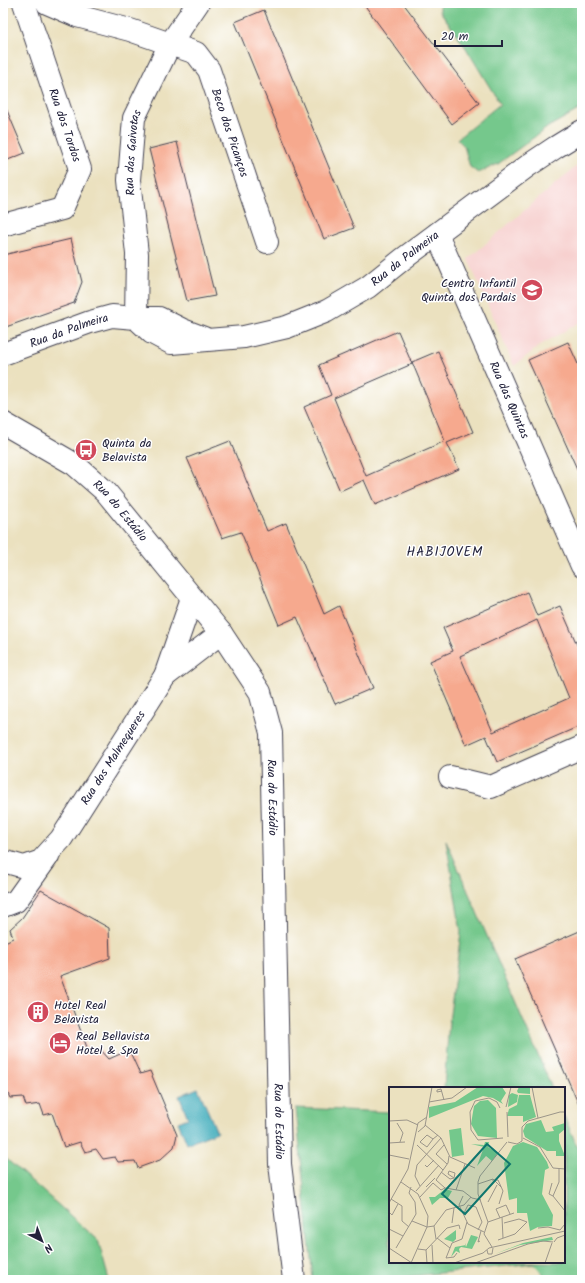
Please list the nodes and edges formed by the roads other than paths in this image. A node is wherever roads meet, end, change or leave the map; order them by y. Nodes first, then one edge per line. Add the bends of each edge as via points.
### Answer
1 (24, 3) edge
2 (47, 3) edge
3 (198, 3) edge
4 (170, 44) junction
5 (582, 132) edge
6 (3, 225) edge
7 (437, 234) junction
8 (267, 242) dead end
9 (136, 318) junction
10 (3, 354) edge
11 (3, 423) edge
12 (582, 566) edge
13 (192, 598) junction
14 (222, 633) junction
15 (165, 676) junction
16 (582, 747) edge
17 (450, 777) dead end
18 (61, 839) junction
19 (3, 861) edge
20 (3, 906) edge
21 (294, 1280) edge

1 - 6 street, Rua dos Tordos via 80,169 62,209
2 - 4 street via 77,16
3 - 4 street, Rua das Gaivotas
4 - 8 street, Beco dos Picanços via 196,53 209,70
4 - 9 street, Rua das Gaivotas via 134,118 129,180 137,254
5 - 7 street, Rua da Palmeira via 529,165
7 - 9 street, Rua da Palmeira via 368,287 327,311 287,327 244,337 208,340 159,318
7 - 12 street, Rua das Quintas
9 - 10 street, Rua da Palmeira via 112,316
11 - 13 street, Rua do Estádio via 74,464 106,492
13 - 14 street, Rua do Estádio
13 - 15 street
14 - 15 street
14 - 21 street, Rua do Estádio via 260,692 271,733 280,1164
15 - 18 street, Rua dos Malmequeres
16 - 17 street via 491,787
18 - 19 street, Rua dos Malmequeres via 41,861 24,867
18 - 20 street, Rua dos Malmequeres via 16,901

